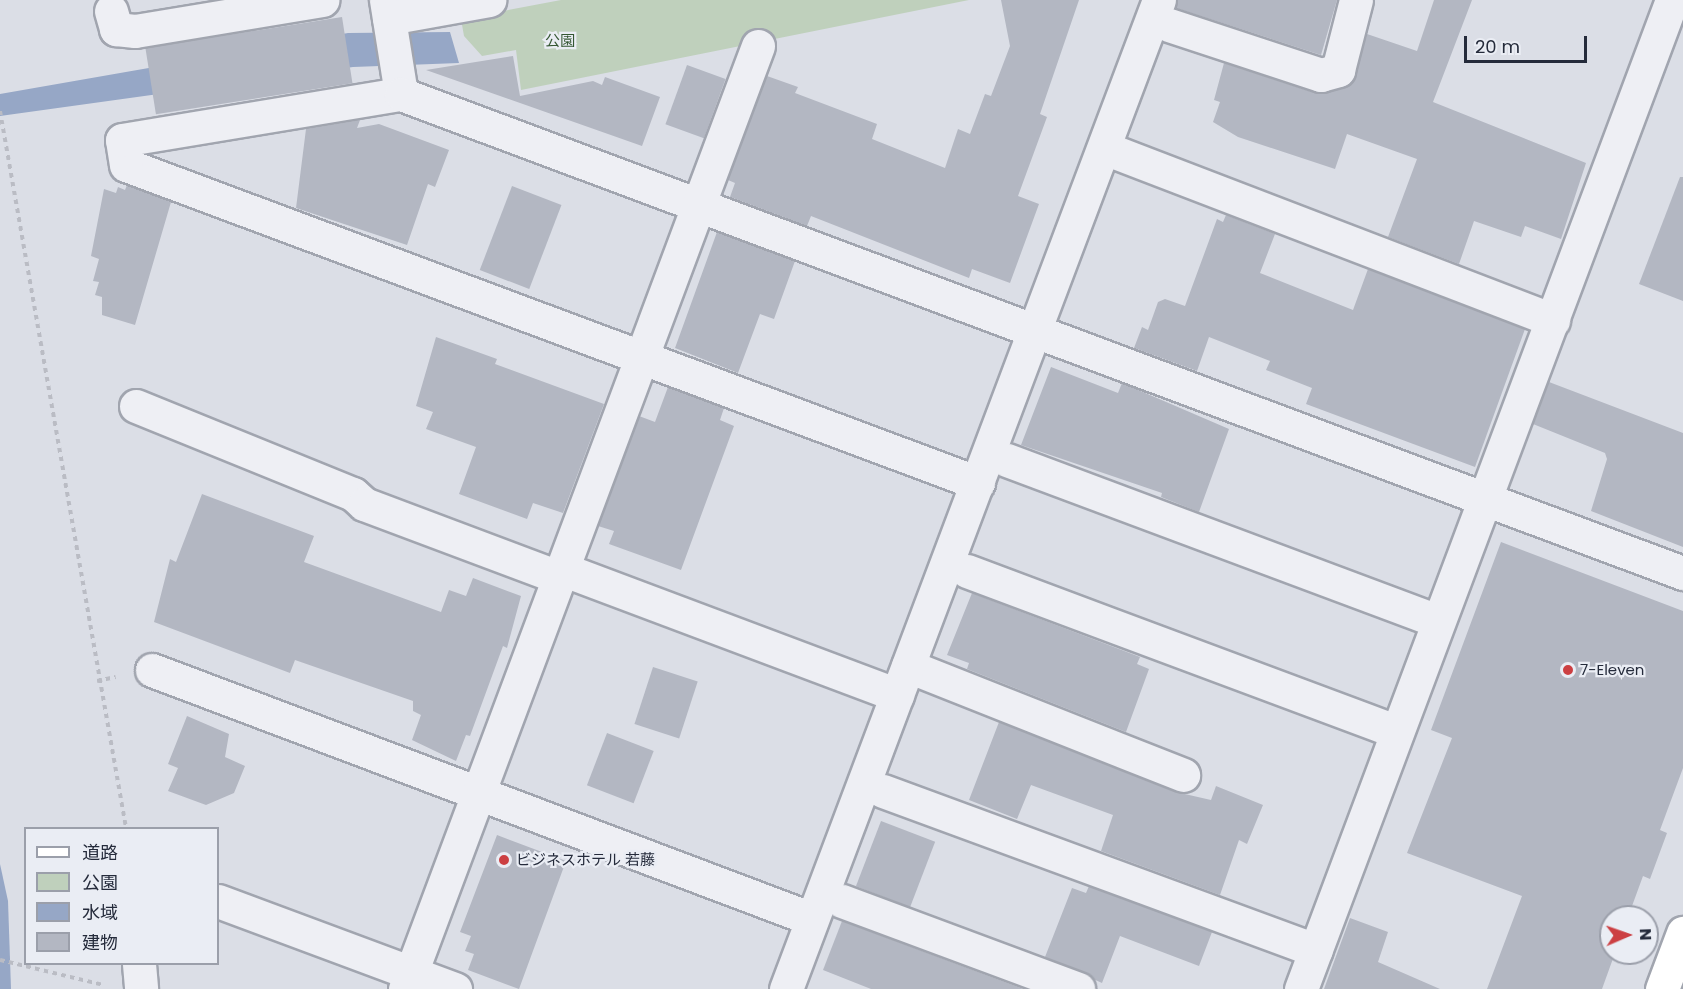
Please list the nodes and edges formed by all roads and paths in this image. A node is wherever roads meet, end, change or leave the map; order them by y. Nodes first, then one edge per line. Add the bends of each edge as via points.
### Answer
1 (322, 0) edge
2 (489, 0) edge
3 (1356, 0) edge
4 (1672, 0) edge
5 (387, 9) edge
6 (111, 11) dead end
7 (1164, 12) edge
8 (758, 46) dead end
9 (401, 94) junction
10 (0, 111) edge
11 (1120, 154) dead end
12 (700, 202) junction
13 (1553, 320) junction
14 (1035, 330) junction
15 (643, 357) junction
16 (135, 406) dead end
17 (1007, 459) dead end
18 (978, 483) junction
19 (1485, 496) junction
20 (967, 571) dead end
21 (560, 573) junction
22 (1683, 573) edge
23 (1438, 621) junction
24 (152, 670) dead end
25 (902, 681) junction
26 (1397, 732) junction
27 (1183, 775) dead end
28 (884, 791) dead end
29 (476, 795) junction
30 (126, 827) edge
31 (219, 901) edge
32 (842, 901) dead end
33 (812, 919) junction
34 (1683, 933) edge
35 (1316, 950) junction
36 (0, 960) edge
37 (139, 965) edge
38 (408, 981) edge
39 (97, 983) dead end
40 (141, 989) edge
41 (455, 989) edge
42 (786, 989) edge
43 (1078, 989) edge
44 (1301, 989) edge
45 (1662, 989) edge

1 - 6 street via 135,31 116,28
2 - 5 street
3 - 7 street via 1338,70 1321,75
4 - 13 street
5 - 9 street
7 - 14 street
8 - 12 street
9 - 12 street
9 - 15 street via 122,140 126,165
10 - 30 path
11 - 13 street
12 - 14 street
12 - 15 street
13 - 19 street
14 - 18 street
14 - 19 street
15 - 18 street
15 - 21 street
16 - 21 street via 352,494 364,504
17 - 23 street
18 - 25 street
19 - 22 street
19 - 23 street
20 - 26 street
21 - 25 street
21 - 29 street
23 - 26 street
24 - 29 street
25 - 27 street
25 - 33 street
26 - 35 street
28 - 35 street
29 - 33 street
29 - 38 street
31 - 38 street
32 - 43 street
33 - 42 street
34 - 45 main road
35 - 44 street
36 - 39 path
37 - 40 street
38 - 41 street

